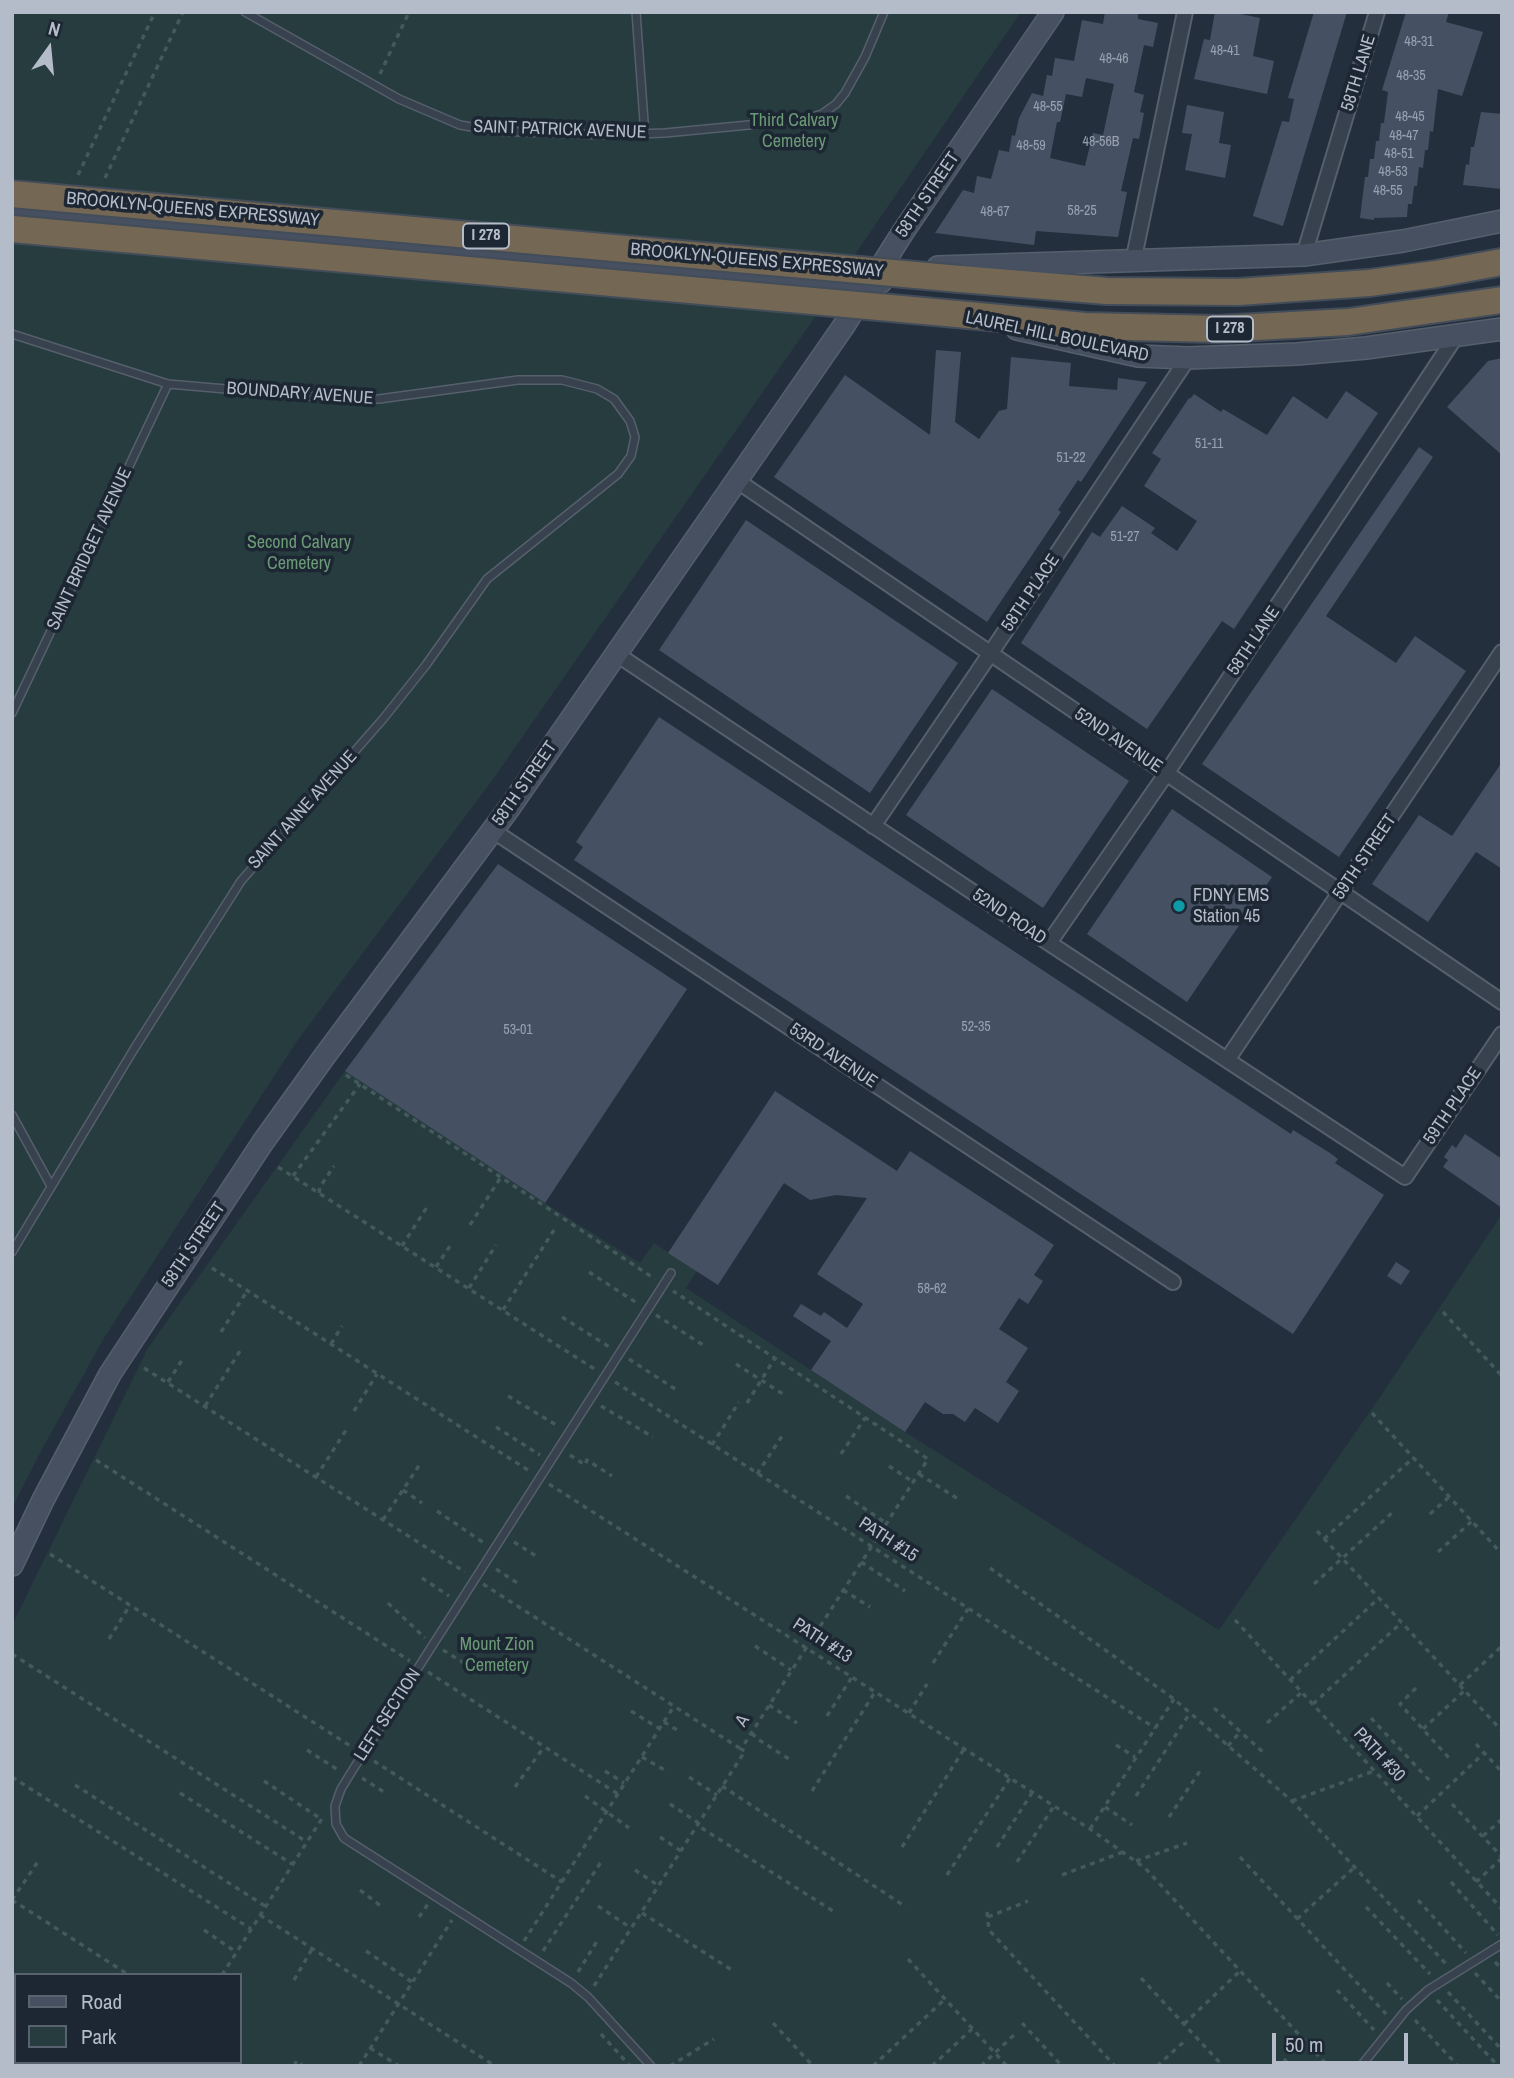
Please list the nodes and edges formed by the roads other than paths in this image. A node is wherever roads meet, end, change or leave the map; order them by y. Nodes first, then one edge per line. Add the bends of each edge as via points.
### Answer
1 (245, 12) edge
2 (636, 12) edge
3 (884, 12) edge
4 (1053, 12) edge
5 (1185, 12) edge
6 (1377, 12) edge
7 (645, 135) junction
8 (12, 194) edge
9 (12, 209) edge
10 (1502, 221) edge
11 (12, 229) edge
12 (1304, 255) junction
13 (1133, 262) junction
14 (1502, 262) edge
15 (869, 286) junction
16 (1502, 300) edge
17 (1502, 330) edge
18 (12, 334) edge
19 (1456, 336) junction
20 (1188, 358) junction
21 (168, 384) junction
22 (626, 413) joint
23 (736, 480) junction
24 (1502, 652) edge
25 (615, 653) junction
26 (990, 654) junction
27 (12, 713) edge
28 (1166, 774) junction
29 (873, 826) junction
30 (492, 830) junction
31 (1341, 892) junction
32 (1049, 943) junction
33 (1502, 1002) edge
34 (1502, 1034) edge
35 (1227, 1060) junction
36 (12, 1115) edge
37 (1405, 1177) joint
38 (51, 1186) junction
39 (12, 1252) edge
40 (671, 1273) dead end
41 (1173, 1282) dead end
42 (12, 1565) edge
43 (1502, 1942) edge
44 (650, 2066) edge
45 (1361, 2066) edge

1 - 7 lane, SAINT PATRICK AVENUE via 375,86 470,127
2 - 7 lane
3 - 7 lane, SAINT PATRICK AVENUE via 849,88 822,114
4 - 15 main road, 58TH STREET
5 - 13 street
6 - 12 street, 58TH LANE
8 - 14 highway, BROOKLYN-QUEENS EXPRESSWAY / I 278, bridge via 1107,291 1339,287
9 - 15 main road, LAUREL HILL BOULEVARD
10 - 12 main road, LAUREL HILL BOULEVARD via 1404,242
11 - 16 highway, BROOKLYN-QUEENS EXPRESSWAY / I 278, bridge via 1085,326 1219,330 1348,322
12 - 13 main road, LAUREL HILL BOULEVARD
13 - 15 main road, LAUREL HILL BOULEVARD via 918,268
15 - 20 main road, LAUREL HILL BOULEVARD via 892,302 1119,352
15 - 23 main road, 58TH STREET
17 - 19 main road, LAUREL HILL BOULEVARD
18 - 21 lane, BOUNDARY AVENUE
19 - 20 main road, LAUREL HILL BOULEVARD via 1297,354
19 - 28 street, 58TH LANE
20 - 26 street, 58TH PLACE
21 - 22 lane, BOUNDARY AVENUE via 355,400 503,382 562,380 597,389
21 - 27 lane, SAINT BRIDGET AVENUE
22 - 38 lane, SAINT ANNE AVENUE via 635,437 624,468 487,579 383,719 255,863 216,918
23 - 25 main road, 58TH STREET
23 - 26 street, 52ND AVENUE
24 - 31 street, 59TH STREET
25 - 29 street, 52ND ROAD
25 - 30 main road, 58TH STREET
26 - 28 street, 52ND AVENUE
26 - 29 street, 58TH PLACE
28 - 31 street, 52ND AVENUE
28 - 32 street, 58TH LANE
29 - 32 street, 52ND ROAD
30 - 41 street, 53RD AVENUE
30 - 42 main road, 58TH STREET via 324,1057 158,1299 110,1374
31 - 33 street, 52ND AVENUE
31 - 35 street, 59TH STREET
32 - 35 street, 52ND ROAD
34 - 37 street, 59TH PLACE
35 - 37 street, 52ND ROAD
36 - 38 lane
38 - 39 lane, SAINT ANNE AVENUE
40 - 44 lane, LEFT SECTION via 350,1774 335,1806 336,1824 344,1838 571,1983
43 - 45 lane via 1428,1990

